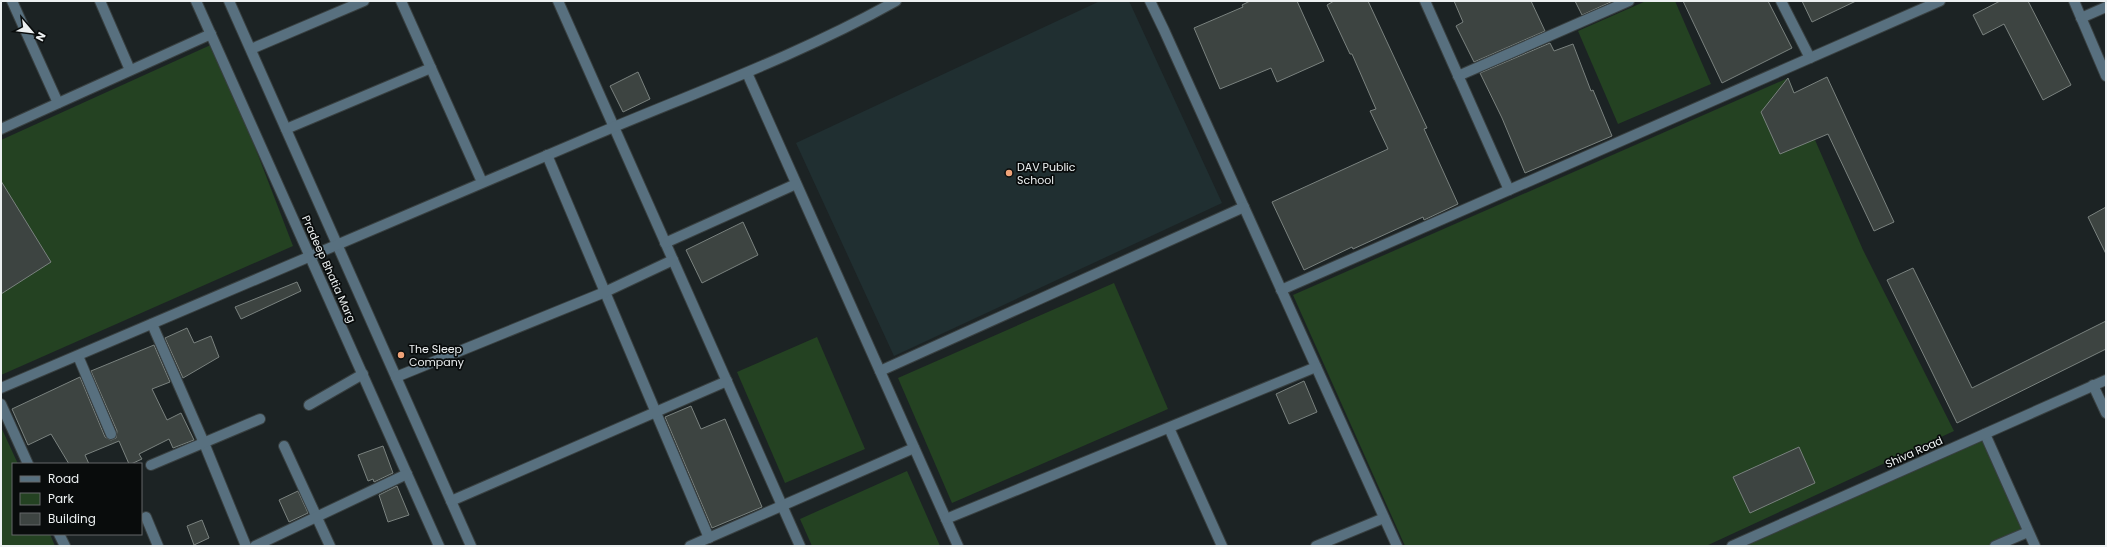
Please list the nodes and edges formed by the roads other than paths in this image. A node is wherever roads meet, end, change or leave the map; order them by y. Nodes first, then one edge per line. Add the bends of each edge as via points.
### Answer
1 (12, 1) edge
2 (100, 1) edge
3 (196, 1) edge
4 (229, 1) edge
5 (364, 1) edge
6 (402, 1) edge
7 (558, 1) edge
8 (896, 1) edge
9 (1150, 1) edge
10 (1425, 1) edge
11 (1629, 1) edge
12 (1781, 1) edge
13 (1940, 1) edge
14 (2074, 1) edge
15 (1921, 5) edge
16 (2106, 7) edge
17 (2081, 18) junction
18 (211, 34) junction
19 (250, 49) junction
20 (1810, 58) junction
21 (431, 68) junction
22 (130, 70) junction
23 (748, 74) junction
24 (1458, 76) junction
25 (2106, 76) edge
26 (58, 102) junction
27 (614, 126) junction
28 (1, 129) edge
29 (286, 129) junction
30 (547, 155) junction
31 (482, 182) junction
32 (796, 184) junction
33 (1509, 190) junction
34 (1244, 207) junction
35 (666, 243) junction
36 (337, 244) junction
37 (310, 256) junction
38 (673, 260) junction
39 (1281, 290) junction
40 (605, 292) junction
41 (152, 324) junction
42 (78, 356) junction
43 (1316, 367) junction
44 (880, 371) junction
45 (363, 374) junction
46 (396, 377) junction
47 (2106, 380) edge
48 (727, 381) junction
49 (2093, 385) junction
50 (1, 388) edge
51 (1, 404) edge
52 (309, 406) dead end
53 (656, 411) junction
54 (2106, 413) edge
55 (260, 419) dead end
56 (1169, 428) junction
57 (111, 434) dead end
58 (1985, 434) junction
59 (204, 443) junction
60 (284, 446) dead end
61 (914, 448) junction
62 (28, 463) edge
63 (151, 465) dead end
64 (407, 474) junction
65 (451, 502) junction
66 (782, 506) junction
67 (318, 516) junction
68 (146, 517) dead end
69 (1384, 518) junction
70 (946, 519) junction
71 (2028, 532) junction
72 (59, 535) edge
73 (709, 538) junction
74 (64, 546) edge
75 (158, 546) edge
76 (246, 546) edge
77 (255, 546) edge
78 (330, 546) edge
79 (439, 546) edge
80 (471, 546) edge
81 (690, 546) edge
82 (800, 546) edge
83 (958, 546) edge
84 (1222, 546) edge
85 (1316, 546) edge
86 (1397, 546) edge
87 (1732, 546) edge
88 (1995, 546) edge
89 (2035, 546) edge

1 - 26 street
2 - 22 street
3 - 18 street, Pradeep Bhatia Marg
4 - 19 street, Pradeep Bhatia Marg
5 - 19 street
6 - 21 street
7 - 27 street
8 - 23 street
9 - 34 street
10 - 24 street
11 - 24 street
12 - 20 street
13 - 15 street
14 - 17 street
15 - 20 street
16 - 17 street
17 - 25 street
18 - 22 street
18 - 37 street, Pradeep Bhatia Marg
19 - 29 street, Pradeep Bhatia Marg
20 - 33 street
21 - 29 street
21 - 31 street
22 - 26 street
23 - 27 street
23 - 32 street
24 - 33 street
26 - 28 street
27 - 30 street
27 - 35 street
29 - 36 street, Pradeep Bhatia Marg
30 - 31 street
30 - 40 street
31 - 36 street
32 - 35 street
32 - 44 street
33 - 39 street
34 - 39 street
34 - 44 street
35 - 38 street
36 - 37 street
36 - 46 street, Pradeep Bhatia Marg
37 - 41 street
37 - 45 street, Pradeep Bhatia Marg
38 - 40 street
38 - 48 street
39 - 43 street
40 - 46 street
40 - 53 street
41 - 42 street
41 - 59 street
42 - 50 street
42 - 57 street
43 - 56 street
43 - 69 street
44 - 61 street
45 - 52 street
45 - 64 street, Pradeep Bhatia Marg
46 - 65 street, Pradeep Bhatia Marg
47 - 49 street, Shiva Road
48 - 53 street
48 - 66 street
49 - 54 street
49 - 58 street, Shiva Road
51 - 62 street
53 - 65 street
53 - 73 street
55 - 59 street
56 - 70 street
56 - 84 street
58 - 71 street
58 - 87 street, Shiva Road
59 - 63 street
59 - 76 street
60 - 67 street
61 - 66 street
61 - 70 street
64 - 67 street
64 - 79 street, Pradeep Bhatia Marg
65 - 80 street, Pradeep Bhatia Marg
66 - 73 street
66 - 82 street
67 - 77 street
67 - 78 street
68 - 75 street
69 - 85 street
69 - 86 street
70 - 83 street
71 - 88 street
71 - 89 street
72 - 74 street
73 - 81 street

